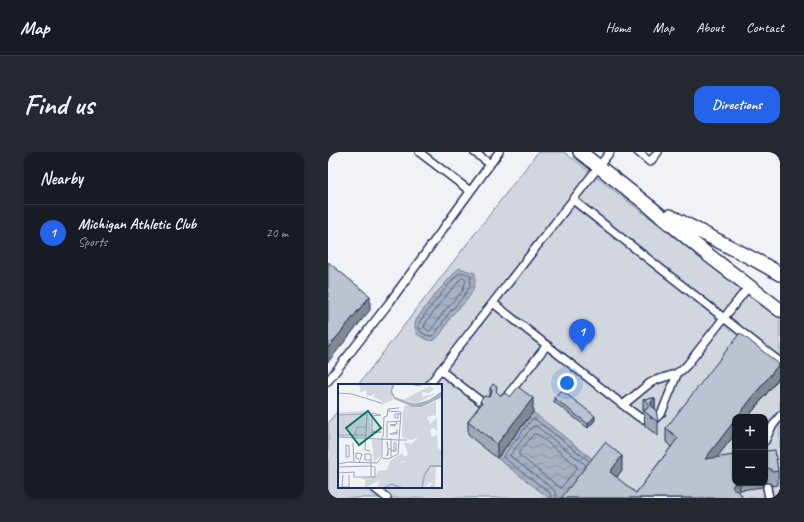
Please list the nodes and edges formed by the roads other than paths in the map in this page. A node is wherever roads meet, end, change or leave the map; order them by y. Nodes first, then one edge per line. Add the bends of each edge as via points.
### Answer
1 (419, 152) edge
2 (474, 152) edge
3 (499, 152) edge
4 (580, 152) edge
5 (610, 152) edge
6 (638, 152) edge
7 (658, 152) edge
8 (490, 164) junction
9 (599, 167) junction
10 (470, 191) junction
11 (573, 200) junction
12 (649, 206) junction
13 (780, 274) edge
14 (749, 286) junction
15 (493, 303) junction
16 (780, 310) edge
17 (724, 318) junction
18 (547, 345) junction
19 (780, 362) edge
20 (440, 370) junction
21 (678, 372) junction
22 (328, 381) edge
23 (429, 384) edge
24 (501, 404) edge
25 (623, 405) junction
26 (487, 406) edge
27 (780, 416) edge
28 (656, 418) edge
29 (644, 419) edge
30 (768, 434) edge
31 (767, 487) dead end
32 (373, 488) edge
33 (387, 498) edge
34 (769, 498) edge

1 - 10 lane
2 - 8 lane
3 - 8 lane
4 - 9 street
5 - 9 lane
6 - 7 lane via 650,162
8 - 10 lane
9 - 11 lane
9 - 12 street
10 - 22 lane via 389,303
11 - 15 lane
11 - 17 lane
12 - 13 street
12 - 14 street
14 - 16 street
14 - 17 lane
15 - 18 lane
15 - 20 lane
17 - 19 lane
17 - 21 lane via 687,365
18 - 24 lane
18 - 25 lane
20 - 23 lane
20 - 26 lane
21 - 25 lane via 653,381
21 - 28 lane via 662,412
25 - 29 lane
27 - 30 lane
31 - 34 lane
32 - 33 lane

